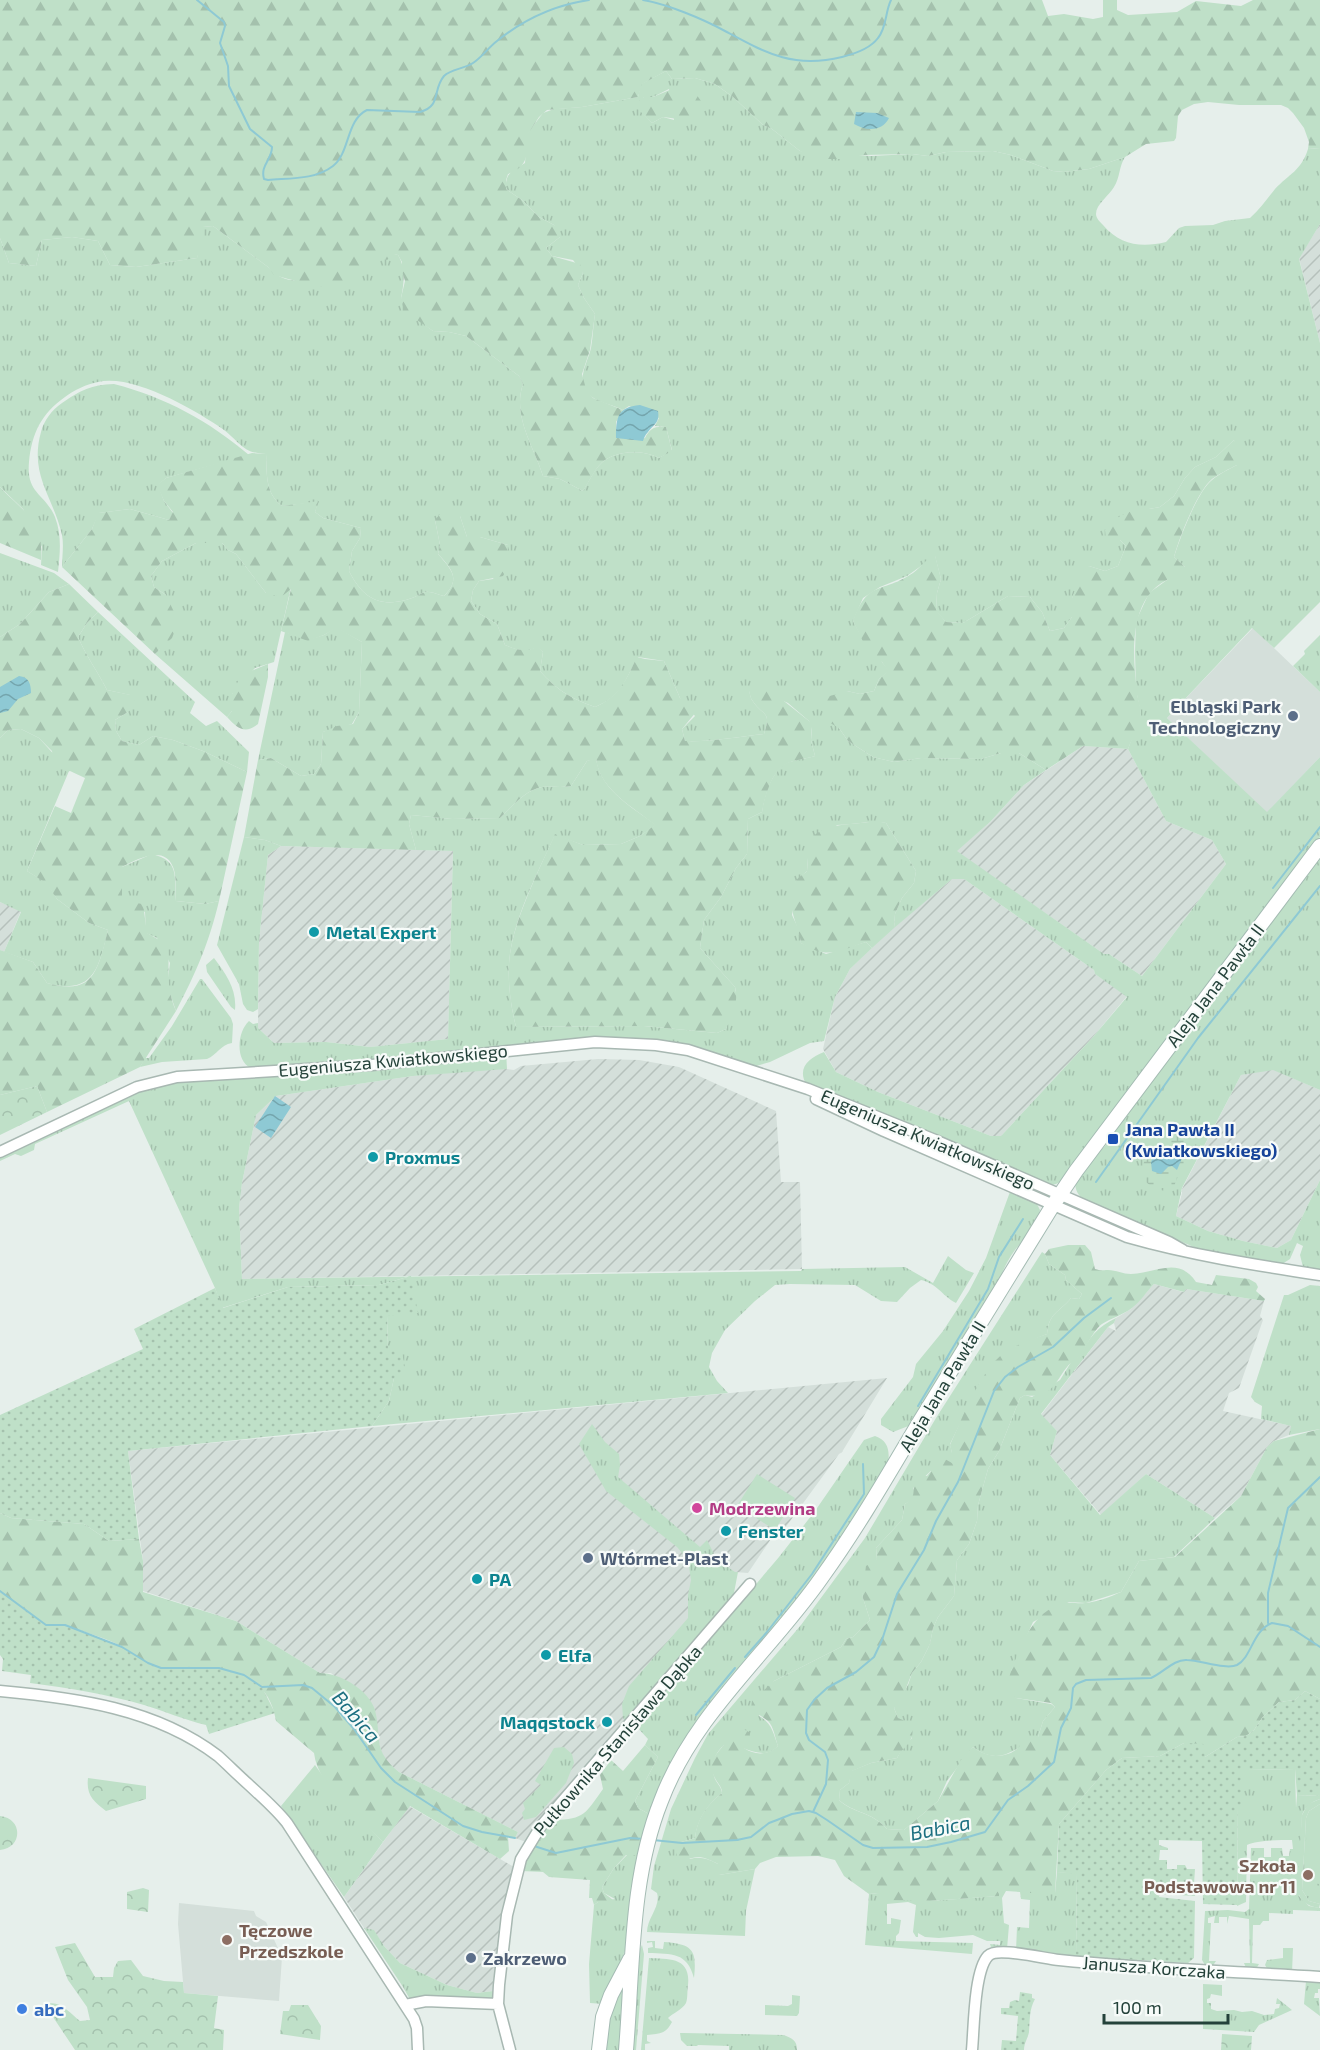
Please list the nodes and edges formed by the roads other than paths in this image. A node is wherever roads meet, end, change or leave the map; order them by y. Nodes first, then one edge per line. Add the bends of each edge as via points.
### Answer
1 (1320, 846) edge
2 (0, 1152) edge
3 (1056, 1200) junction
4 (1320, 1275) edge
5 (750, 1584) dead end
6 (0, 1691) edge
7 (632, 1955) junction
8 (1320, 1977) edge
9 (498, 2004) junction
10 (405, 2005) junction
11 (418, 2050) edge
12 (510, 2050) edge
13 (599, 2050) edge
14 (626, 2050) edge
15 (972, 2050) edge

1 - 3 street, Aleja Jana Pawła II
2 - 3 street, Eugeniusza Kwiatkowskiego via 137,1087 177,1077 372,1065 573,1043 632,1042 709,1056 796,1086 935,1140
3 - 4 street, Eugeniusza Kwiatkowskiego via 1183,1250
3 - 7 street, Aleja Jana Pawła II via 842,1549 686,1749 660,1801 650,1836
5 - 9 street, Pułkownika Stanisława Dąbka via 533,1836 517,1868 507,1915
6 - 10 street via 85,1701 129,1712 184,1735 217,1756 286,1821
7 - 13 street, Aleja Jana Pawła II via 603,2017
7 - 14 street, Aleja Jana Pawła II
8 - 15 street, Janusza Korczaka via 1069,1961 1006,1952 990,1954 978,1985
9 - 10 street via 426,2001
9 - 12 street, Pułkownika Stanisława Dąbka
10 - 11 street via 417,2028

